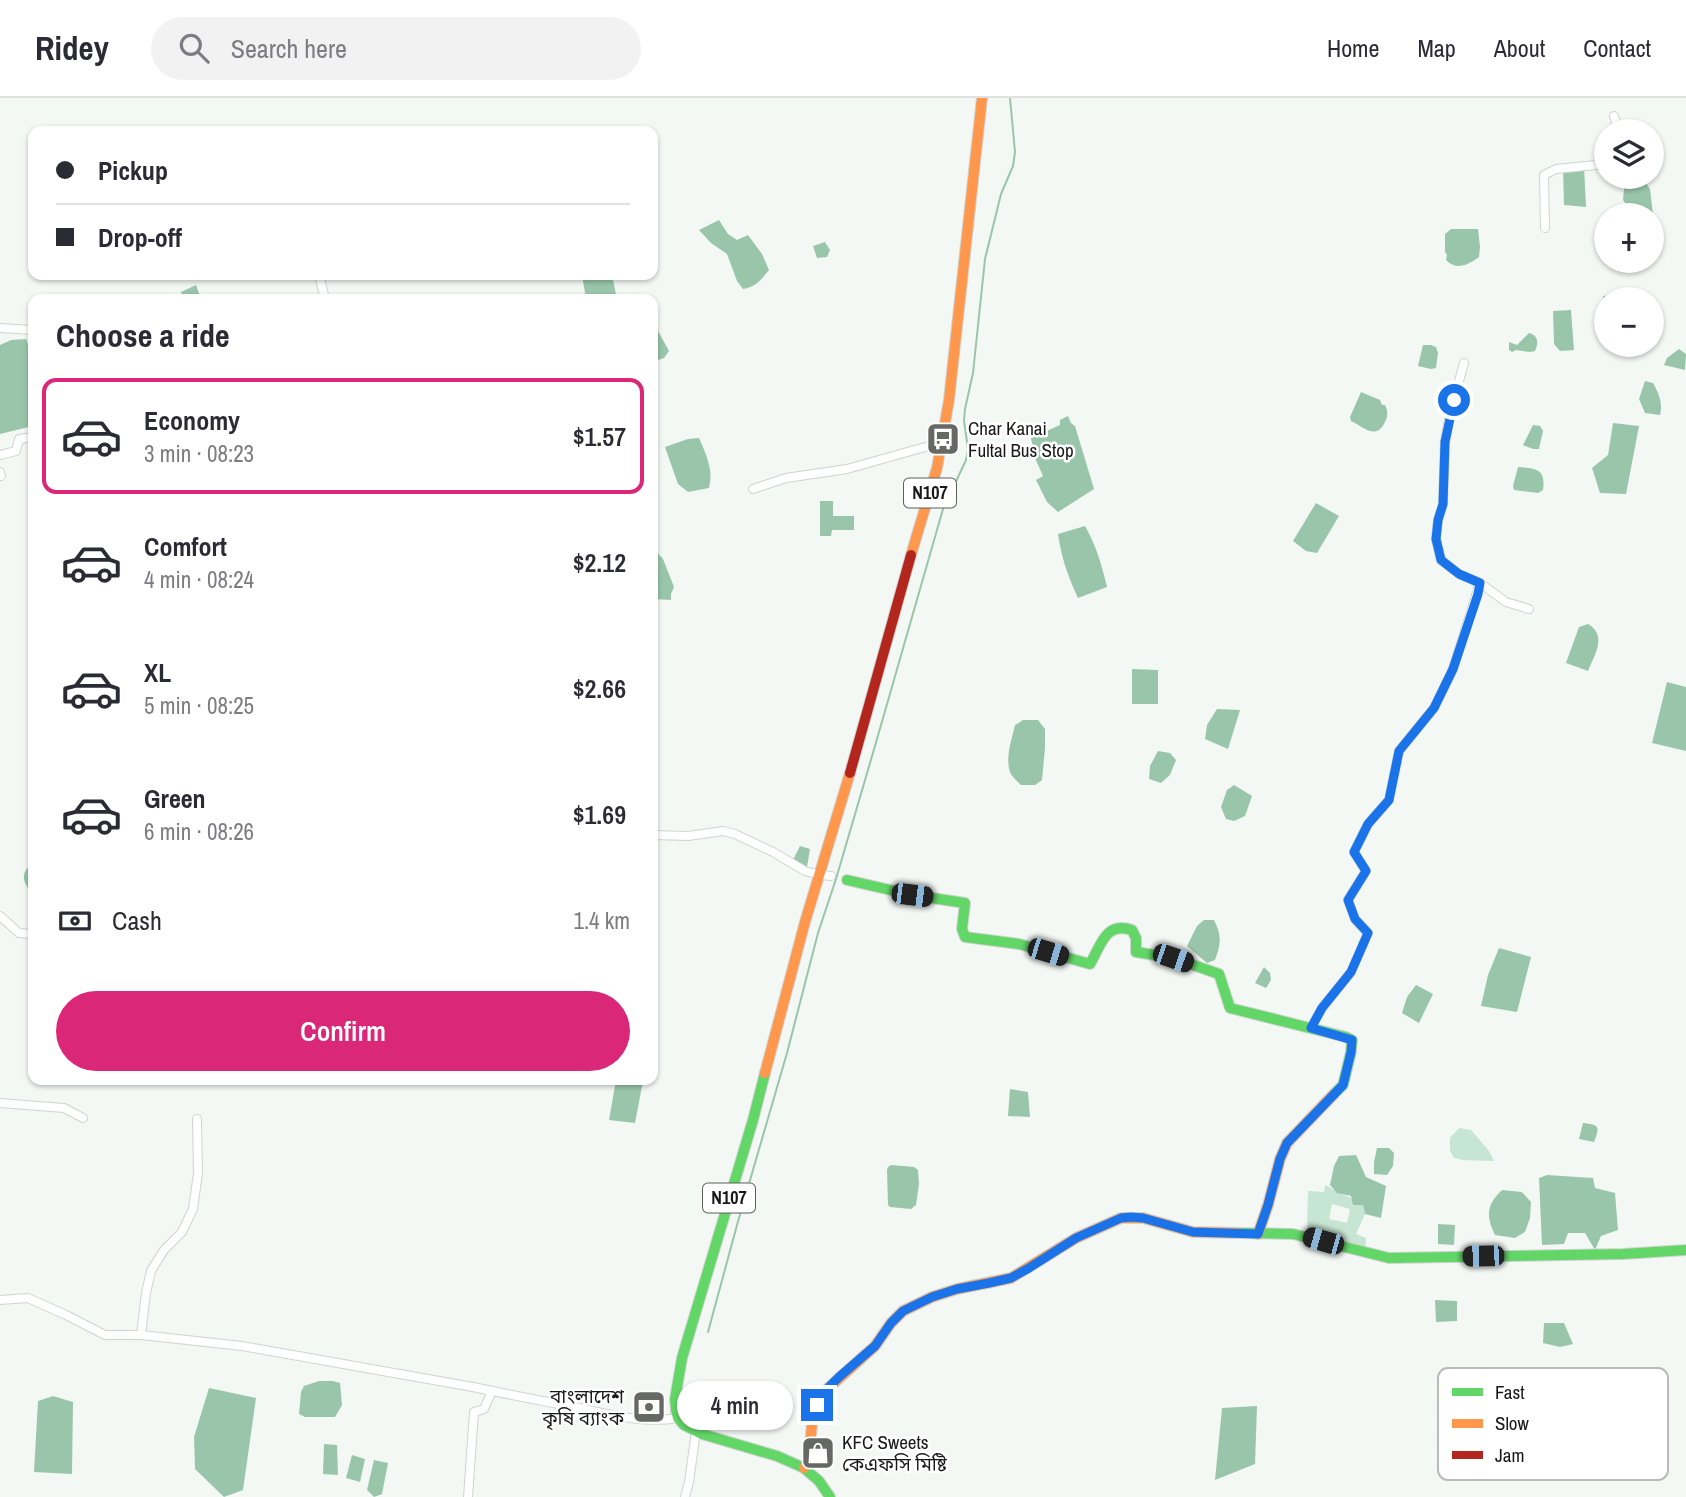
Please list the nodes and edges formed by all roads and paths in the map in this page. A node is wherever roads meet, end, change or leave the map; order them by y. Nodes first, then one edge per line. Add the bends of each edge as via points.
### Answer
1 (982, 98) edge
2 (1614, 116) dead end
3 (1615, 119) edge
4 (1594, 165) edge
5 (1545, 228) dead end
6 (0, 328) edge
7 (28, 330) edge
8 (1464, 363) dead end
9 (28, 438) edge
10 (943, 442) junction
11 (0, 455) edge
12 (753, 489) dead end
13 (1480, 583) junction
14 (1530, 609) dead end
15 (658, 835) edge
16 (826, 875) junction
17 (847, 880) dead end
18 (0, 916) edge
19 (28, 934) edge
20 (1311, 1028) junction
21 (0, 1103) edge
22 (83, 1118) dead end
23 (197, 1119) dead end
24 (1258, 1234) junction
25 (1686, 1250) edge
26 (0, 1300) edge
27 (141, 1335) junction
28 (492, 1391) junction
29 (678, 1418) junction
30 (696, 1432) junction
31 (804, 1468) junction
32 (468, 1497) edge
33 (688, 1497) edge
34 (830, 1497) edge

1 - 10 main road, N107
2 - 3 street
4 - 5 street via 1556,169 1544,175
6 - 7 street
8 - 13 street via 1445,442 1443,504 1436,539 1441,560
9 - 11 street via 19,439 16,451
10 - 12 street
10 - 16 main road, N107
13 - 14 street via 1506,602
13 - 20 street via 1444,689 1399,751 1389,800 1368,824 1354,852 1366,871 1348,900 1355,919 1368,933 1351,972
15 - 16 street via 723,831 805,871
16 - 29 main road, N107 via 792,968 682,1358 675,1399
17 - 20 main road via 965,903 965,937 1029,946 1090,964 1109,930 1127,927 1137,934 1136,952 1173,958 1219,974 1230,1008
18 - 19 street via 19,933
20 - 24 main road via 1352,1040 1343,1085 1287,1143
21 - 22 street via 64,1108
23 - 27 street via 193,1209 182,1232 151,1271
24 - 25 main road via 1304,1236 1389,1258
24 - 31 main road via 1193,1232 1143,1218 1121,1218 1076,1238 1011,1278 957,1289 903,1311 875,1346 825,1391 812,1423
26 - 27 street via 28,1298 105,1335
27 - 28 street via 242,1346
28 - 29 street via 613,1415
28 - 32 street via 484,1409 474,1412
29 - 30 main road
30 - 31 main road
30 - 33 street
31 - 34 main road

